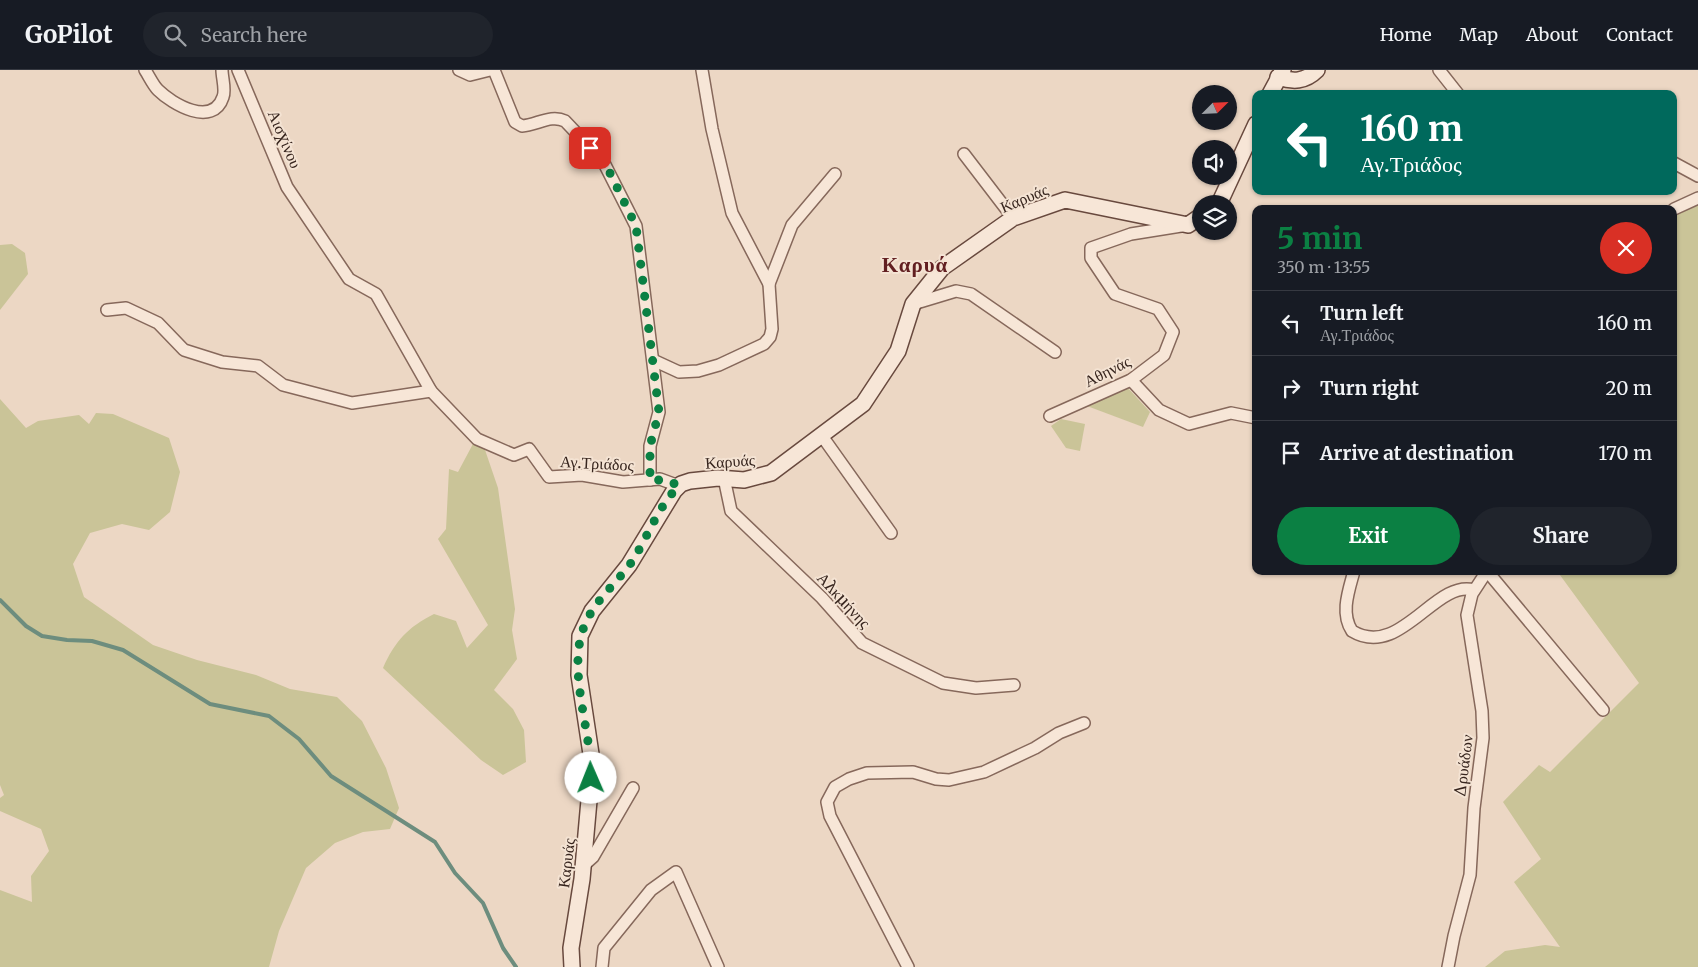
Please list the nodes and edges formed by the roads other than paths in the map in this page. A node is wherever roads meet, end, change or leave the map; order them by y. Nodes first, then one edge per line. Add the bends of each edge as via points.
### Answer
1 (146, 70) edge
2 (222, 70) edge
3 (238, 70) edge
4 (459, 70) edge
5 (490, 70) edge
6 (494, 70) edge
7 (702, 70) edge
8 (1317, 70) edge
9 (1439, 70) edge
10 (1280, 74) edge
11 (1272, 90) edge
12 (1455, 90) edge
13 (1252, 133) edge
14 (964, 154) dead end
15 (1677, 164) edge
16 (835, 174) dead end
17 (1698, 176) edge
18 (1223, 195) edge
19 (1698, 198) edge
20 (1677, 208) edge
21 (1013, 218) junction
22 (1192, 222) edge
23 (1188, 224) junction
24 (769, 284) junction
25 (913, 304) junction
26 (108, 310) dead end
27 (1055, 352) dead end
28 (653, 360) junction
29 (1131, 380) junction
30 (431, 392) junction
31 (1050, 416) dead end
32 (1252, 417) edge
33 (822, 436) junction
34 (724, 478) junction
35 (650, 480) junction
36 (679, 486) junction
37 (891, 532) dead end
38 (1353, 575) edge
39 (1484, 575) edge
40 (1490, 575) edge
41 (1474, 590) junction
42 (1014, 685) dead end
43 (1603, 710) dead end
44 (1084, 723) dead end
45 (633, 788) dead end
46 (583, 866) junction
47 (572, 967) edge
48 (602, 967) edge
49 (718, 967) edge
50 (908, 967) edge
51 (1448, 967) edge

1 - 2 street via 157,89 189,111 209,112 224,97
3 - 30 street, Αισχίνου via 287,187 349,279 376,294
4 - 5 street via 470,75
6 - 28 street via 515,122 522,126 552,118 565,121 608,169 636,226
7 - 24 street via 732,213
8 - 10 street via 1298,80
9 - 12 street
10 - 11 street
13 - 18 street
14 - 21 street
15 - 17 street
16 - 24 street via 792,225
19 - 20 street
21 - 23 street, Καρυάς via 1065,200
21 - 25 street, Καρυάς via 942,268
22 - 23 street
23 - 29 street, Αθηνάς via 1132,234 1090,248 1091,258 1115,294 1158,309 1173,332 1164,355
24 - 28 street via 772,329 764,344 698,371 679,372
25 - 27 street via 956,292 971,294
25 - 33 street, Καρυάς via 898,350 862,404
26 - 30 street via 126,308 158,323 184,350 222,362 258,366 283,385 352,403
28 - 35 street via 659,412 650,446
29 - 31 street, Αθηνάς
29 - 32 street via 1159,410 1189,424 1231,413
30 - 35 street, Αγ.Τριάδος via 477,439 514,455 529,449 549,476 582,475 616,482
33 - 34 street, Καρυάς via 771,473 751,480
33 - 37 street
34 - 36 street, Καρυάς via 690,481
34 - 42 street, Αλκμήνης via 731,511 822,598 862,643 943,683 976,688
35 - 36 street, Αγ.Τριάδος via 667,480
36 - 46 street, Καρυάς via 629,565 596,604 580,636 578,675 591,765
38 - 41 street via 1347,621 1352,631 1371,637 1393,633 1456,591
39 - 41 street, Δρυάδων
40 - 43 street
41 - 51 street, Δρυάδων via 1468,621 1483,738 1470,876
44 - 50 street via 984,772 949,780 913,772 867,773 835,788 826,802 830,816
45 - 46 street via 593,857
46 - 47 street, Καρυάς via 571,948
48 - 49 street via 604,948 651,890 676,872

